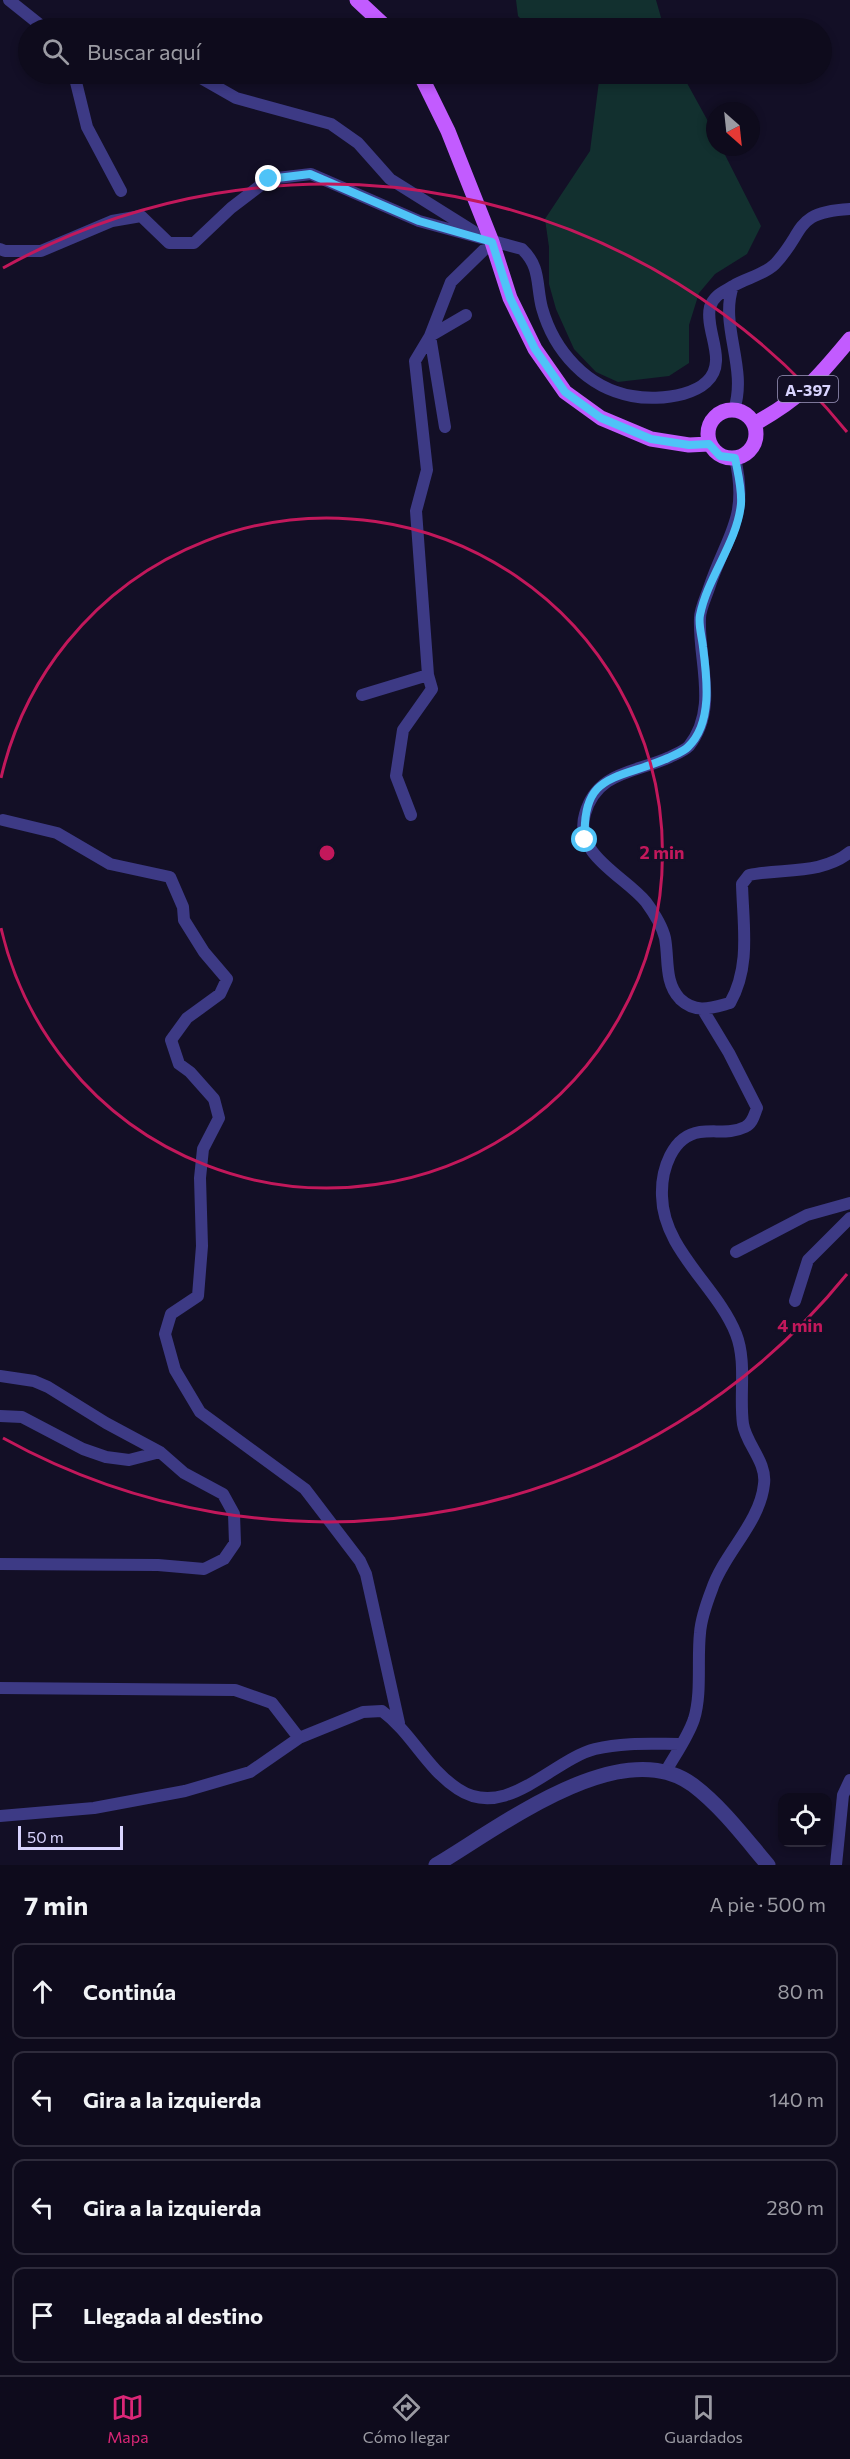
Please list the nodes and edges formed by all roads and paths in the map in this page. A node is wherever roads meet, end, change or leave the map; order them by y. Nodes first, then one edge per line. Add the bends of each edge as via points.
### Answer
1 (9, 0) edge
2 (357, 0) edge
3 (32, 18) edge
4 (376, 18) edge
5 (76, 84) edge
6 (212, 84) edge
7 (425, 84) edge
8 (121, 191) dead end
9 (850, 209) edge
10 (492, 242) junction
11 (0, 249) edge
12 (733, 286) junction
13 (466, 315) dead end
14 (430, 336) junction
15 (850, 339) edge
16 (735, 410) junction
17 (754, 424) junction
18 (446, 427) dead end
19 (709, 444) junction
20 (735, 458) junction
21 (428, 675) junction
22 (362, 696) dead end
23 (411, 815) dead end
24 (3, 820) dead end
25 (850, 852) edge
26 (703, 1010) junction
27 (850, 1203) edge
28 (850, 1218) edge
29 (736, 1252) dead end
30 (795, 1301) dead end
31 (0, 1376) edge
32 (0, 1416) edge
33 (160, 1452) junction
34 (0, 1564) edge
35 (0, 1688) edge
36 (399, 1723) junction
37 (299, 1738) junction
38 (681, 1744) junction
39 (666, 1771) junction
40 (850, 1780) edge
41 (0, 1816) edge
42 (436, 1865) edge
43 (768, 1865) edge
44 (836, 1865) edge

1 - 3 street
2 - 4 main road
5 - 8 street via 87,127
6 - 10 street via 236,98 331,124 358,144 390,178
7 - 10 main road
9 - 12 street via 821,212 803,224 775,264
10 - 11 street via 419,221 310,174 269,179 194,243 169,243 141,216 112,220 40,251
10 - 12 street via 522,249 533,259 542,309 574,366 607,390 634,397 682,395 702,386 712,375 717,363 710,309 716,296
10 - 14 street via 451,282
10 - 19 main road via 510,298 535,349 565,392 601,418 651,439
12 - 16 street via 728,308 739,380
13 - 14 street
14 - 18 street
14 - 21 street via 415,361 427,470 416,511
15 - 17 main road, A-397 via 806,391
16 - 17 main road
16 - 19 main road via 712,419 707,435
17 - 20 main road via 753,446
19 - 20 main road via 720,456
20 - 26 street via 741,505 699,617 705,711 699,733 687,749 604,782 592,794 584,817 585,840 594,854 656,916 664,938 669,979 679,997 691,1007
21 - 22 street
21 - 23 street via 432,688 403,729 396,776
24 - 36 street via 57,833 110,864 170,877 183,907 184,920 227,979 220,994 187,1018 171,1040 179,1064 214,1099 219,1118 203,1149 198,1296 171,1314 165,1334 176,1370 200,1412 305,1489 360,1561
25 - 26 street via 842,859 813,868 749,875 742,884 745,948 740,986 730,1003
26 - 38 street via 757,1108 753,1120 745,1126 698,1132 677,1143 666,1162 662,1196 675,1242 721,1304 736,1335 743,1426 764,1483 754,1512 712,1587 700,1631 694,1718
27 - 29 street via 807,1215
28 - 30 street via 807,1260
31 - 33 street via 48,1387
32 - 33 street via 22,1417 106,1457 129,1460
33 - 34 street via 184,1473 223,1494 234,1514 235,1543 224,1559 204,1569
35 - 37 street via 235,1690 272,1703
36 - 37 street via 382,1711 363,1712
36 - 38 street via 434,1771 460,1790 482,1799 510,1794 592,1750 628,1743
37 - 41 street via 250,1772 185,1791 94,1808
38 - 39 street
39 - 42 street via 631,1768 606,1772 543,1802
39 - 43 street via 692,1785 728,1818
40 - 44 street via 843,1795

